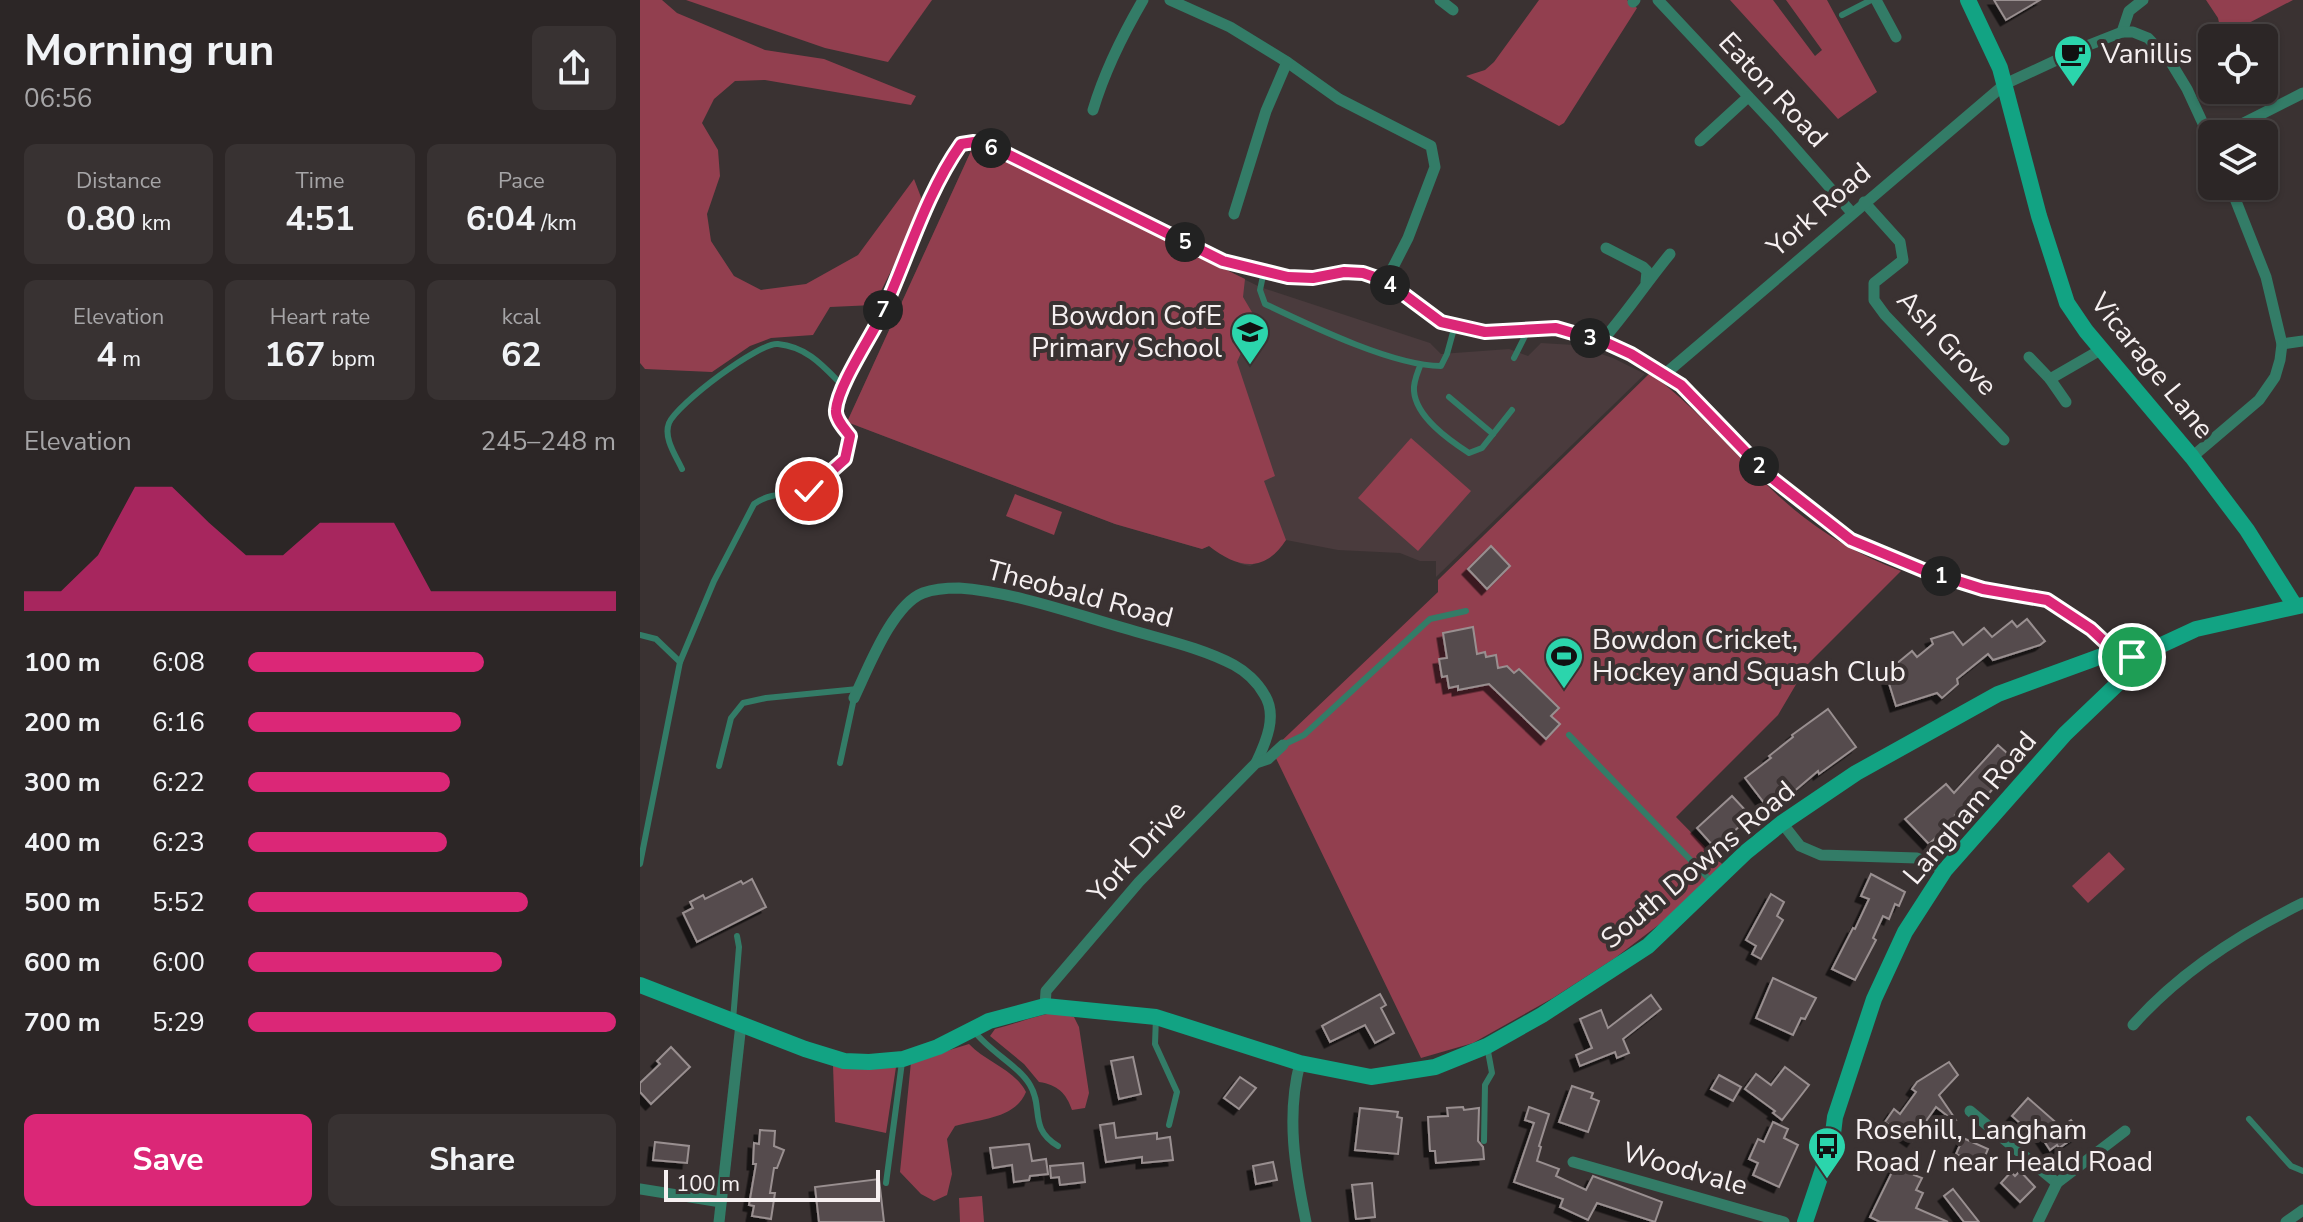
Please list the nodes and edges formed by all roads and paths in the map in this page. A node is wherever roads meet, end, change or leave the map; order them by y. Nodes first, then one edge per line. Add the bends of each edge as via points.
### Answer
1 (1143, 0) edge
2 (1170, 0) edge
3 (1440, 0) edge
4 (1658, 0) edge
5 (1874, 0) edge
6 (1968, 0) edge
7 (2143, 0) edge
8 (1453, 10) dead end
9 (1842, 15) dead end
10 (2122, 32) junction
11 (1896, 37) dead end
12 (1287, 62) junction
13 (2005, 84) junction
14 (2303, 93) edge
15 (1748, 97) junction
16 (1093, 110) dead end
17 (2204, 120) edge
18 (2251, 120) edge
19 (1700, 141) dead end
20 (2236, 200) edge
21 (1864, 202) junction
22 (1852, 213) junction
23 (1234, 214) dead end
24 (1606, 248) dead end
25 (1670, 254) dead end
26 (1223, 261) joint
27 (1264, 271) junction
28 (1386, 281) junction
29 (1646, 283) junction
30 (1455, 325) junction
31 (1528, 330) junction
32 (2303, 341) edge
33 (1601, 342) junction
34 (2282, 344) junction
35 (2102, 349) junction
36 (2029, 357) dead end
37 (1514, 358) dead end
38 (1420, 366) junction
39 (1665, 374) junction
40 (2050, 379) junction
41 (844, 387) junction
42 (1449, 397) dead end
43 (2066, 402) dead end
44 (1512, 410) dead end
45 (1493, 434) junction
46 (2004, 440) dead end
47 (2192, 457) junction
48 (682, 469) dead end
49 (2299, 606) edge
50 (1466, 611) dead end
51 (640, 635) edge
52 (2110, 653) junction
53 (680, 662) junction
54 (2139, 662) junction
55 (856, 694) junction
56 (1569, 735) dead end
57 (1283, 745) joint
58 (840, 763) dead end
59 (1256, 763) junction
60 (719, 766) dead end
61 (1782, 823) junction
62 (640, 864) edge
63 (1945, 870) junction
64 (1715, 885) junction
65 (2303, 903) edge
66 (737, 936) dead end
67 (640, 985) edge
68 (1045, 1006) junction
69 (1156, 1017) junction
70 (737, 1022) junction
71 (2133, 1025) dead end
72 (972, 1029) junction
73 (1487, 1046) junction
74 (903, 1059) junction
75 (1300, 1063) junction
76 (1970, 1111) dead end
77 (2249, 1119) dead end
78 (1169, 1125) dead end
79 (2125, 1131) dead end
80 (1484, 1141) dead end
81 (1058, 1146) dead end
82 (1573, 1162) dead end
83 (2303, 1171) edge
84 (886, 1183) dead end
85 (2057, 1183) junction
86 (640, 1189) edge
87 (721, 1202) junction
88 (2303, 1210) edge
89 (719, 1222) edge
90 (1306, 1222) edge
91 (1784, 1222) edge
92 (1805, 1222) edge
93 (2038, 1222) edge
94 (2286, 1222) edge

1 - 16 street via 1117,45
2 - 12 street via 1230,27
3 - 8 street
4 - 15 street, Eaton Road
5 - 9 lane
5 - 11 street
6 - 13 main road, Vicarage Lane
7 - 10 street via 2129,11
10 - 13 street, York Road
10 - 17 street via 2141,34 2160,48
12 - 23 street
12 - 28 street via 1339,99 1431,146 1435,167
13 - 21 street, York Road
13 - 35 main road, Vicarage Lane via 2062,291
14 - 18 street
15 - 19 street
15 - 22 street, Eaton Road
20 - 34 street via 2266,277
21 - 22 street, York Road
21 - 46 street, Ash Grove via 1900,242 1903,260 1874,283 1874,300
22 - 39 street, York Road
24 - 29 street via 1643,267
25 - 29 street
26 - 27 street
26 - 41 lane via 999,150 974,142 961,144
27 - 28 street via 1313,278 1363,273
27 - 38 lane via 1260,290 1265,304
28 - 30 street via 1441,322
29 - 33 street
30 - 31 street via 1485,332
30 - 38 lane via 1441,366
31 - 33 street via 1556,328
31 - 37 lane
32 - 34 street
33 - 39 street
34 - 47 street via 2275,377 2259,400
35 - 40 street
35 - 47 main road, Vicarage Lane
36 - 40 street
38 - 45 lane via 1413,389 1418,408 1456,445 1469,453 1482,448
39 - 52 street via 1768,475 1851,540 1983,589 2047,600 2091,629
40 - 43 street
41 - 48 lane via 811,354 773,343 728,368 677,411 667,437
41 - 53 lane via 836,408 850,436 845,459 809,491 765,496 754,504
42 - 45 lane
44 - 45 lane
47 - 49 main road, Vicarage Lane
49 - 54 main road, Langham Road via 2196,629 2155,648
50 - 57 lane via 1430,619 1304,735
51 - 53 lane via 656,639
52 - 54 main road via 2124,653
52 - 61 main road, South Downs Road via 1998,694 1856,773
53 - 62 lane
54 - 63 main road, Langham Road via 2065,734
55 - 58 lane
55 - 59 street, Theobald Road via 907,603 938,589 996,594 1159,638 1237,666 1268,704 1271,720
55 - 60 lane via 743,703 731,718
56 - 64 lane
57 - 59 street, York Drive
59 - 68 street, York Drive via 1139,882 1046,991
61 - 63 street via 1800,846 1821,855 1917,858
61 - 64 main road, South Downs Road
63 - 92 main road, Langham Road via 1905,932 1874,999
64 - 73 main road, South Downs Road via 1648,946
65 - 71 street via 2256,926 2206,961
66 - 70 lane
67 - 70 main road, South Downs Road
68 - 69 main road, South Downs Road
68 - 72 main road, South Downs Road
69 - 75 main road, South Downs Road
69 - 78 lane via 1155,1044 1177,1092
70 - 74 main road, South Downs Road via 844,1061
70 - 87 street
72 - 74 main road, South Downs Road
72 - 81 lane via 1026,1078 1042,1133
73 - 75 main road, South Downs Road via 1435,1067 1371,1077
73 - 80 lane via 1492,1073 1485,1085
74 - 84 lane
75 - 90 street via 1291,1116
76 - 85 street
77 - 83 lane via 2291,1166
79 - 85 street
82 - 91 street, Woodvale
85 - 93 street
86 - 87 street
87 - 89 street
88 - 94 street

